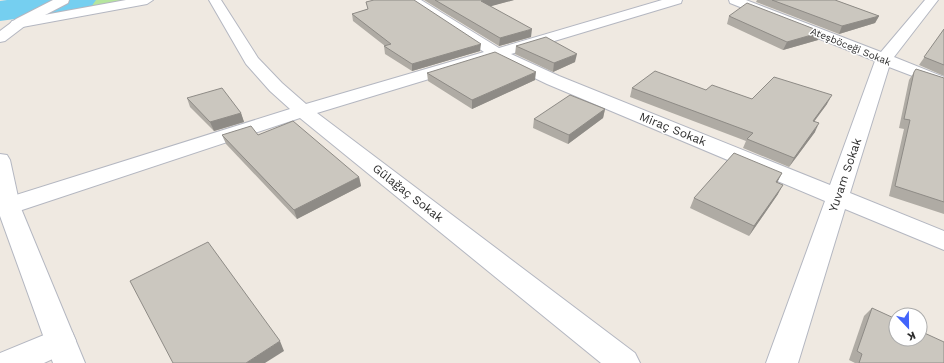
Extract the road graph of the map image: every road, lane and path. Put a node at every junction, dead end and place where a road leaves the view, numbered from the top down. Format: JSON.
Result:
{"nodes":[{"id":1,"x":63,"y":0,"type":"edge"},
{"id":2,"x":147,"y":0,"type":"edge"},
{"id":3,"x":215,"y":0,"type":"edge"},
{"id":4,"x":412,"y":0,"type":"edge"},
{"id":5,"x":676,"y":0,"type":"edge"},
{"id":6,"x":735,"y":0,"type":"edge"},
{"id":7,"x":932,"y":0,"type":"edge"},
{"id":8,"x":41,"y":6,"type":"edge"},
{"id":9,"x":13,"y":18,"type":"junction"},
{"id":10,"x":0,"y":38,"type":"edge"},
{"id":11,"x":496,"y":52,"type":"junction"},
{"id":12,"x":884,"y":59,"type":"junction"},
{"id":13,"x":944,"y":83,"type":"edge"},
{"id":14,"x":303,"y":111,"type":"junction"},
{"id":15,"x":0,"y":160,"type":"edge"},
{"id":16,"x":837,"y":197,"type":"junction"},
{"id":17,"x":3,"y":203,"type":"edge"},
{"id":18,"x":944,"y":241,"type":"edge"},
{"id":19,"x":65,"y":352,"type":"edge"},
{"id":20,"x":11,"y":363,"type":"edge"},
{"id":21,"x":624,"y":363,"type":"edge"},
{"id":22,"x":782,"y":363,"type":"edge"}],
"edges":[{"from":1,"to":8,"type":"street"},
{"from":2,"to":9,"type":"street"},
{"from":3,"to":14,"type":"street","name":"Gülağaç Sokak"},
{"from":4,"to":11,"type":"street","name":"Miraç Sokak"},
{"from":5,"to":11,"type":"street"},
{"from":6,"to":12,"type":"street","name":"Ateşböceği Sokak"},
{"from":7,"to":12,"type":"street","name":"Yuvam Sokak"},
{"from":8,"to":9,"type":"street"},
{"from":9,"to":10,"type":"street"},
{"from":11,"to":14,"type":"street"},
{"from":11,"to":16,"type":"street","name":"Miraç Sokak"},
{"from":12,"to":13,"type":"street","name":"Ateşböceği Sokak"},
{"from":12,"to":16,"type":"street","name":"Yuvam Sokak"},
{"from":14,"to":17,"type":"street"},
{"from":14,"to":21,"type":"street","name":"Gülağaç Sokak"},
{"from":15,"to":17,"type":"street"},
{"from":16,"to":18,"type":"street","name":"Miraç Sokak"},
{"from":16,"to":22,"type":"street","name":"Yuvam Sokak"},
{"from":17,"to":19,"type":"street"},
{"from":19,"to":20,"type":"street"}]}
